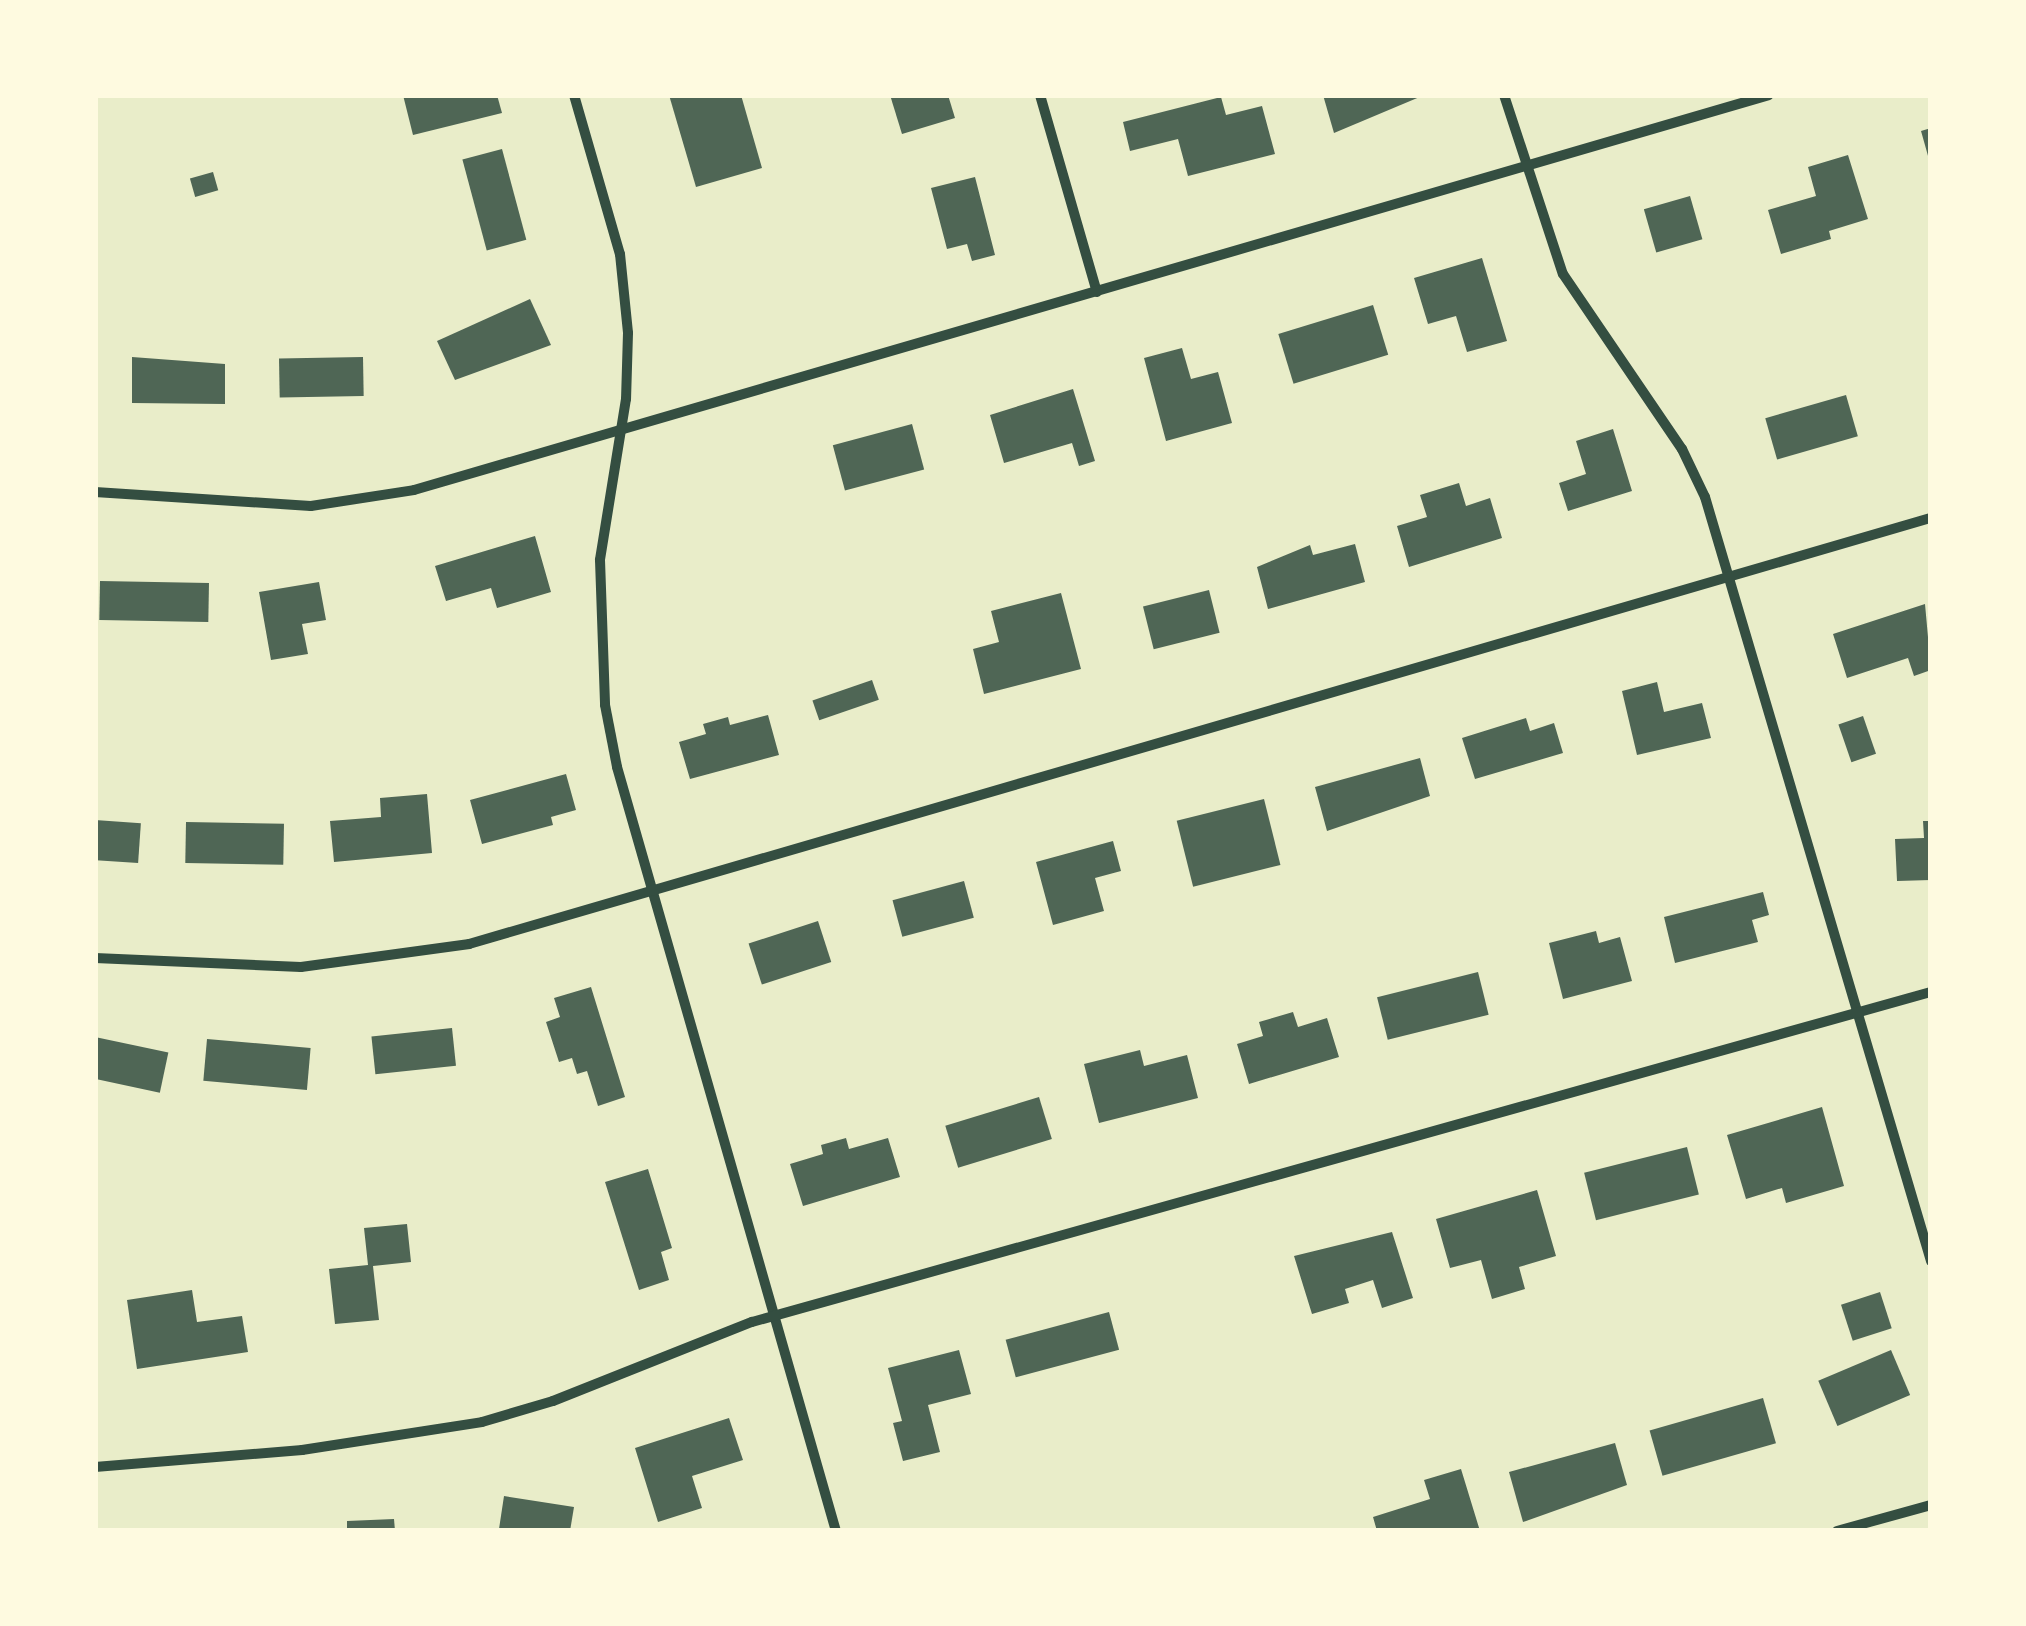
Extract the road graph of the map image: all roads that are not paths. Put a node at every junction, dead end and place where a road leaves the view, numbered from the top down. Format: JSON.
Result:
{"nodes":[{"id":1,"x":574,"y":95,"type":"edge"},
{"id":2,"x":1040,"y":95,"type":"edge"},
{"id":3,"x":1504,"y":95,"type":"edge"},
{"id":4,"x":1770,"y":95,"type":"edge"},
{"id":5,"x":1525,"y":167,"type":"junction"},
{"id":6,"x":1098,"y":292,"type":"junction"},
{"id":7,"x":621,"y":432,"type":"junction"},
{"id":8,"x":95,"y":492,"type":"edge"},
{"id":9,"x":1931,"y":518,"type":"edge"},
{"id":10,"x":1731,"y":577,"type":"junction"},
{"id":11,"x":653,"y":892,"type":"junction"},
{"id":12,"x":95,"y":958,"type":"edge"},
{"id":13,"x":1931,"y":992,"type":"edge"},
{"id":14,"x":1856,"y":1014,"type":"junction"},
{"id":15,"x":1931,"y":1261,"type":"edge"},
{"id":16,"x":776,"y":1315,"type":"junction"},
{"id":17,"x":95,"y":1466,"type":"edge"},
{"id":18,"x":1931,"y":1505,"type":"edge"},
{"id":19,"x":836,"y":1531,"type":"edge"},
{"id":20,"x":1837,"y":1531,"type":"edge"}],
"edges":[{"from":1,"to":7,"type":"street"},
{"from":2,"to":6,"type":"street"},
{"from":3,"to":5,"type":"street"},
{"from":4,"to":5,"type":"street"},
{"from":5,"to":6,"type":"street"},
{"from":5,"to":10,"type":"street"},
{"from":6,"to":7,"type":"street"},
{"from":7,"to":8,"type":"street"},
{"from":7,"to":11,"type":"street"},
{"from":9,"to":10,"type":"street"},
{"from":10,"to":11,"type":"street"},
{"from":10,"to":14,"type":"street"},
{"from":11,"to":12,"type":"street"},
{"from":11,"to":16,"type":"street"},
{"from":13,"to":14,"type":"street"},
{"from":14,"to":15,"type":"street"},
{"from":14,"to":16,"type":"street"},
{"from":16,"to":17,"type":"street"},
{"from":16,"to":19,"type":"street"},
{"from":18,"to":20,"type":"street"}]}
